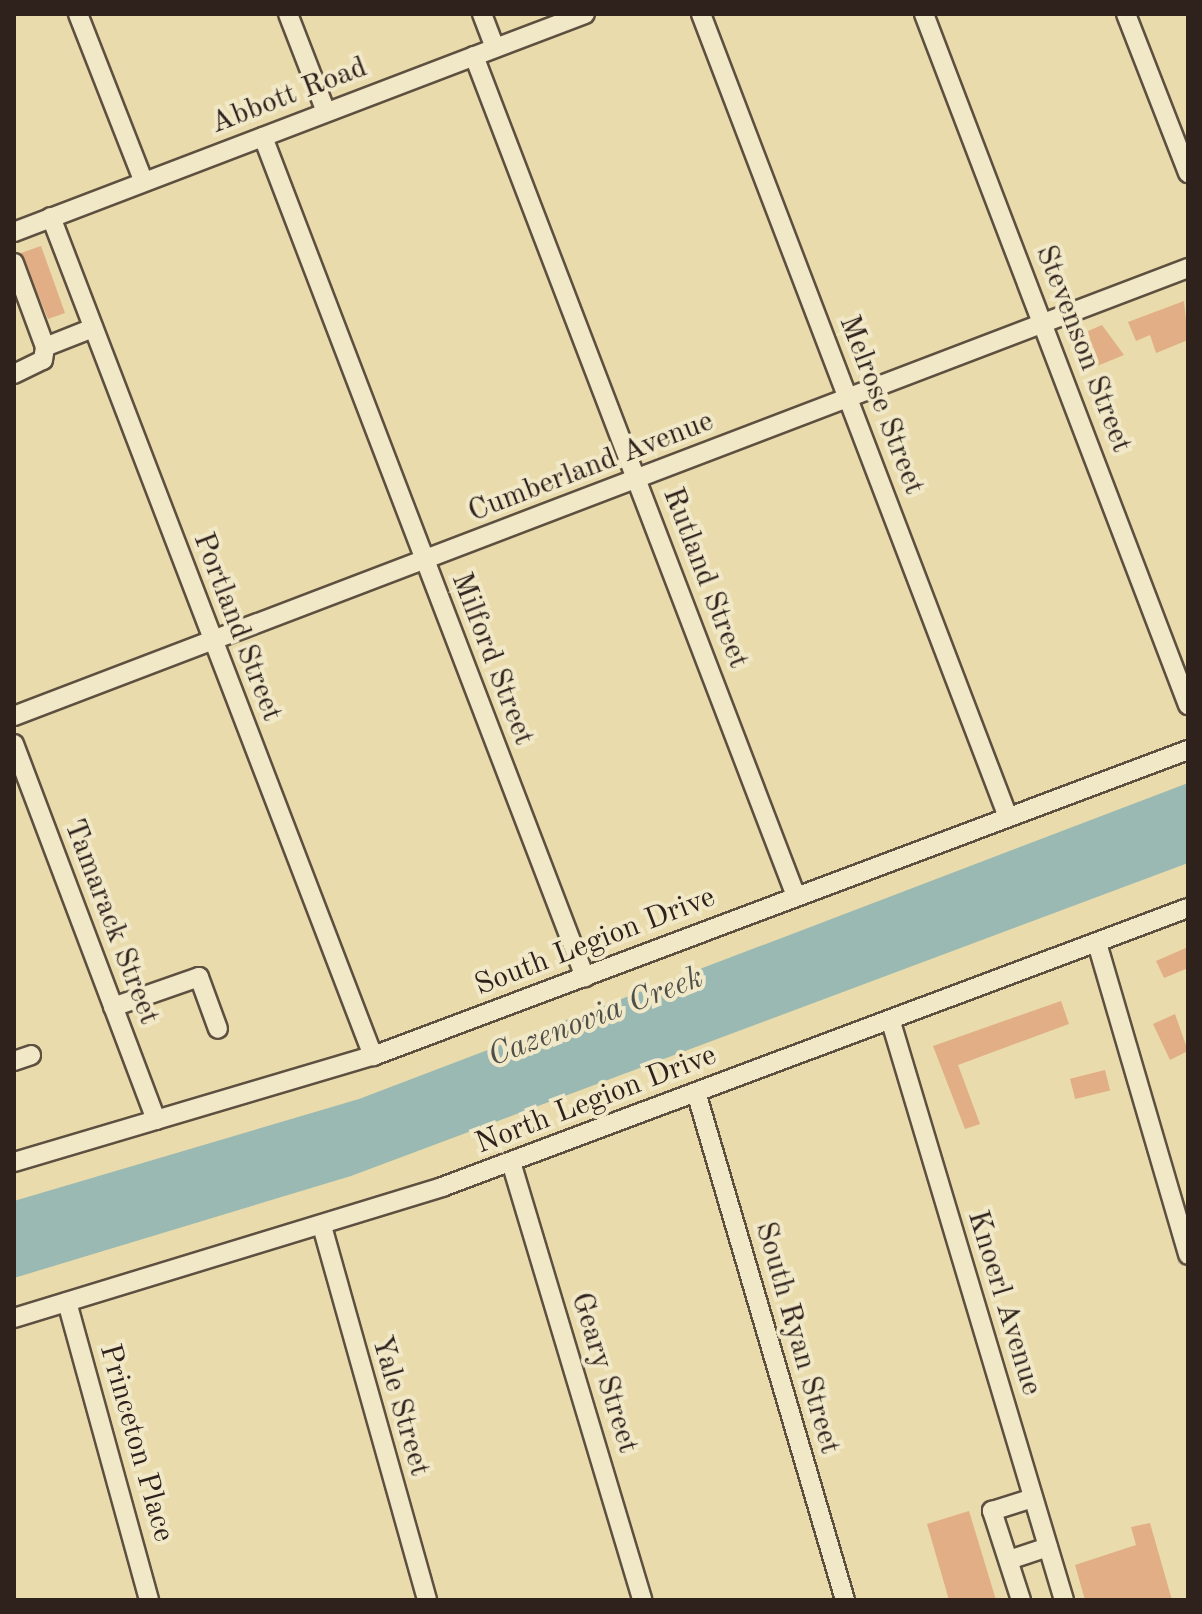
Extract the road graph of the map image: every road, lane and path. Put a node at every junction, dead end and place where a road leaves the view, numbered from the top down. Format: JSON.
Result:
{"nodes":[{"id":1,"x":78,"y":14,"type":"edge"},
{"id":2,"x":288,"y":14,"type":"edge"},
{"id":3,"x":482,"y":14,"type":"edge"},
{"id":4,"x":585,"y":14,"type":"edge"},
{"id":5,"x":701,"y":14,"type":"edge"},
{"id":6,"x":924,"y":14,"type":"edge"},
{"id":7,"x":1126,"y":14,"type":"edge"},
{"id":8,"x":495,"y":48,"type":"junction"},
{"id":9,"x":474,"y":56,"type":"junction"},
{"id":10,"x":326,"y":112,"type":"junction"},
{"id":11,"x":263,"y":137,"type":"junction"},
{"id":12,"x":1188,"y":173,"type":"edge"},
{"id":13,"x":144,"y":182,"type":"junction"},
{"id":14,"x":51,"y":217,"type":"junction"},
{"id":15,"x":14,"y":232,"type":"edge"},
{"id":16,"x":14,"y":263,"type":"edge"},
{"id":17,"x":1188,"y":268,"type":"edge"},
{"id":18,"x":1044,"y":324,"type":"junction"},
{"id":19,"x":93,"y":328,"type":"junction"},
{"id":20,"x":45,"y":347,"type":"junction"},
{"id":21,"x":14,"y":374,"type":"edge"},
{"id":22,"x":849,"y":399,"type":"junction"},
{"id":23,"x":637,"y":479,"type":"junction"},
{"id":24,"x":424,"y":560,"type":"junction"},
{"id":25,"x":213,"y":641,"type":"junction"},
{"id":26,"x":1188,"y":705,"type":"edge"},
{"id":27,"x":14,"y":716,"type":"edge"},
{"id":28,"x":14,"y":744,"type":"edge"},
{"id":29,"x":1188,"y":750,"type":"edge"},
{"id":30,"x":1008,"y":817,"type":"junction"},
{"id":31,"x":796,"y":896,"type":"junction"},
{"id":32,"x":1188,"y":908,"type":"edge"},
{"id":33,"x":1097,"y":943,"type":"junction"},
{"id":34,"x":585,"y":977,"type":"junction"},
{"id":35,"x":113,"y":1007,"type":"junction"},
{"id":36,"x":891,"y":1022,"type":"junction"},
{"id":37,"x":218,"y":1029,"type":"dead end"},
{"id":38,"x":373,"y":1056,"type":"junction"},
{"id":39,"x":696,"y":1092,"type":"junction"},
{"id":40,"x":156,"y":1120,"type":"junction"},
{"id":41,"x":14,"y":1162,"type":"edge"},
{"id":42,"x":511,"y":1162,"type":"junction"},
{"id":43,"x":322,"y":1226,"type":"junction"},
{"id":44,"x":1188,"y":1255,"type":"edge"},
{"id":45,"x":67,"y":1302,"type":"junction"},
{"id":46,"x":14,"y":1318,"type":"edge"},
{"id":47,"x":1033,"y":1498,"type":"junction"},
{"id":48,"x":1048,"y":1547,"type":"junction"},
{"id":49,"x":1009,"y":1560,"type":"junction"},
{"id":50,"x":149,"y":1600,"type":"edge"},
{"id":51,"x":427,"y":1600,"type":"edge"},
{"id":52,"x":642,"y":1600,"type":"edge"},
{"id":53,"x":845,"y":1600,"type":"edge"},
{"id":54,"x":1021,"y":1600,"type":"edge"},
{"id":55,"x":1064,"y":1600,"type":"edge"}],
"edges":[{"from":1,"to":13,"type":"street"},
{"from":2,"to":10,"type":"street"},
{"from":3,"to":8,"type":"street"},
{"from":4,"to":8,"type":"street","name":"Abbott Road"},
{"from":5,"to":22,"type":"street","name":"Melrose Street"},
{"from":6,"to":18,"type":"street","name":"Stevenson Street"},
{"from":7,"to":12,"type":"street"},
{"from":8,"to":9,"type":"street","name":"Abbott Road"},
{"from":9,"to":10,"type":"street","name":"Abbott Road"},
{"from":9,"to":23,"type":"street","name":"Rutland Street"},
{"from":10,"to":11,"type":"street","name":"Abbott Road"},
{"from":11,"to":13,"type":"street","name":"Abbott Road"},
{"from":11,"to":24,"type":"street","name":"Milford Street"},
{"from":13,"to":14,"type":"street","name":"Abbott Road"},
{"from":14,"to":15,"type":"street","name":"Abbott Road"},
{"from":14,"to":19,"type":"street","name":"Portland Street"},
{"from":16,"to":20,"type":"street"},
{"from":17,"to":18,"type":"street","name":"Cumberland Avenue"},
{"from":18,"to":22,"type":"street","name":"Cumberland Avenue"},
{"from":18,"to":26,"type":"street","name":"Stevenson Street"},
{"from":19,"to":20,"type":"street"},
{"from":19,"to":25,"type":"street","name":"Portland Street"},
{"from":20,"to":21,"type":"street"},
{"from":22,"to":23,"type":"street","name":"Cumberland Avenue"},
{"from":22,"to":30,"type":"street","name":"Melrose Street"},
{"from":23,"to":24,"type":"street","name":"Cumberland Avenue"},
{"from":23,"to":31,"type":"street","name":"Rutland Street"},
{"from":24,"to":25,"type":"street","name":"Cumberland Avenue"},
{"from":24,"to":34,"type":"street","name":"Milford Street"},
{"from":25,"to":27,"type":"street","name":"Cumberland Avenue"},
{"from":25,"to":38,"type":"street","name":"Portland Street"},
{"from":28,"to":35,"type":"street","name":"Tamarack Street"},
{"from":29,"to":30,"type":"street","name":"South Legion Drive"},
{"from":30,"to":31,"type":"street","name":"South Legion Drive"},
{"from":31,"to":34,"type":"street","name":"South Legion Drive"},
{"from":32,"to":33,"type":"street","name":"North Legion Drive"},
{"from":33,"to":36,"type":"street","name":"North Legion Drive"},
{"from":33,"to":44,"type":"street"},
{"from":34,"to":38,"type":"street","name":"South Legion Drive"},
{"from":35,"to":37,"type":"street"},
{"from":35,"to":40,"type":"street","name":"Tamarack Street"},
{"from":36,"to":39,"type":"street","name":"North Legion Drive"},
{"from":36,"to":47,"type":"street","name":"Knoerl Avenue"},
{"from":38,"to":40,"type":"street","name":"South Legion Drive"},
{"from":39,"to":42,"type":"street","name":"North Legion Drive"},
{"from":39,"to":53,"type":"street","name":"South Ryan Street"},
{"from":40,"to":41,"type":"street","name":"South Legion Drive"},
{"from":42,"to":43,"type":"street","name":"North Legion Drive"},
{"from":42,"to":52,"type":"street","name":"Geary Street"},
{"from":43,"to":45,"type":"street","name":"North Legion Drive"},
{"from":43,"to":51,"type":"street","name":"Yale Street"},
{"from":45,"to":46,"type":"street","name":"North Legion Drive"},
{"from":45,"to":50,"type":"street","name":"Princeton Place"},
{"from":47,"to":48,"type":"street","name":"Knoerl Avenue"},
{"from":47,"to":49,"type":"street"},
{"from":48,"to":49,"type":"street"},
{"from":48,"to":55,"type":"street","name":"Knoerl Avenue"},
{"from":49,"to":54,"type":"street"}]}
